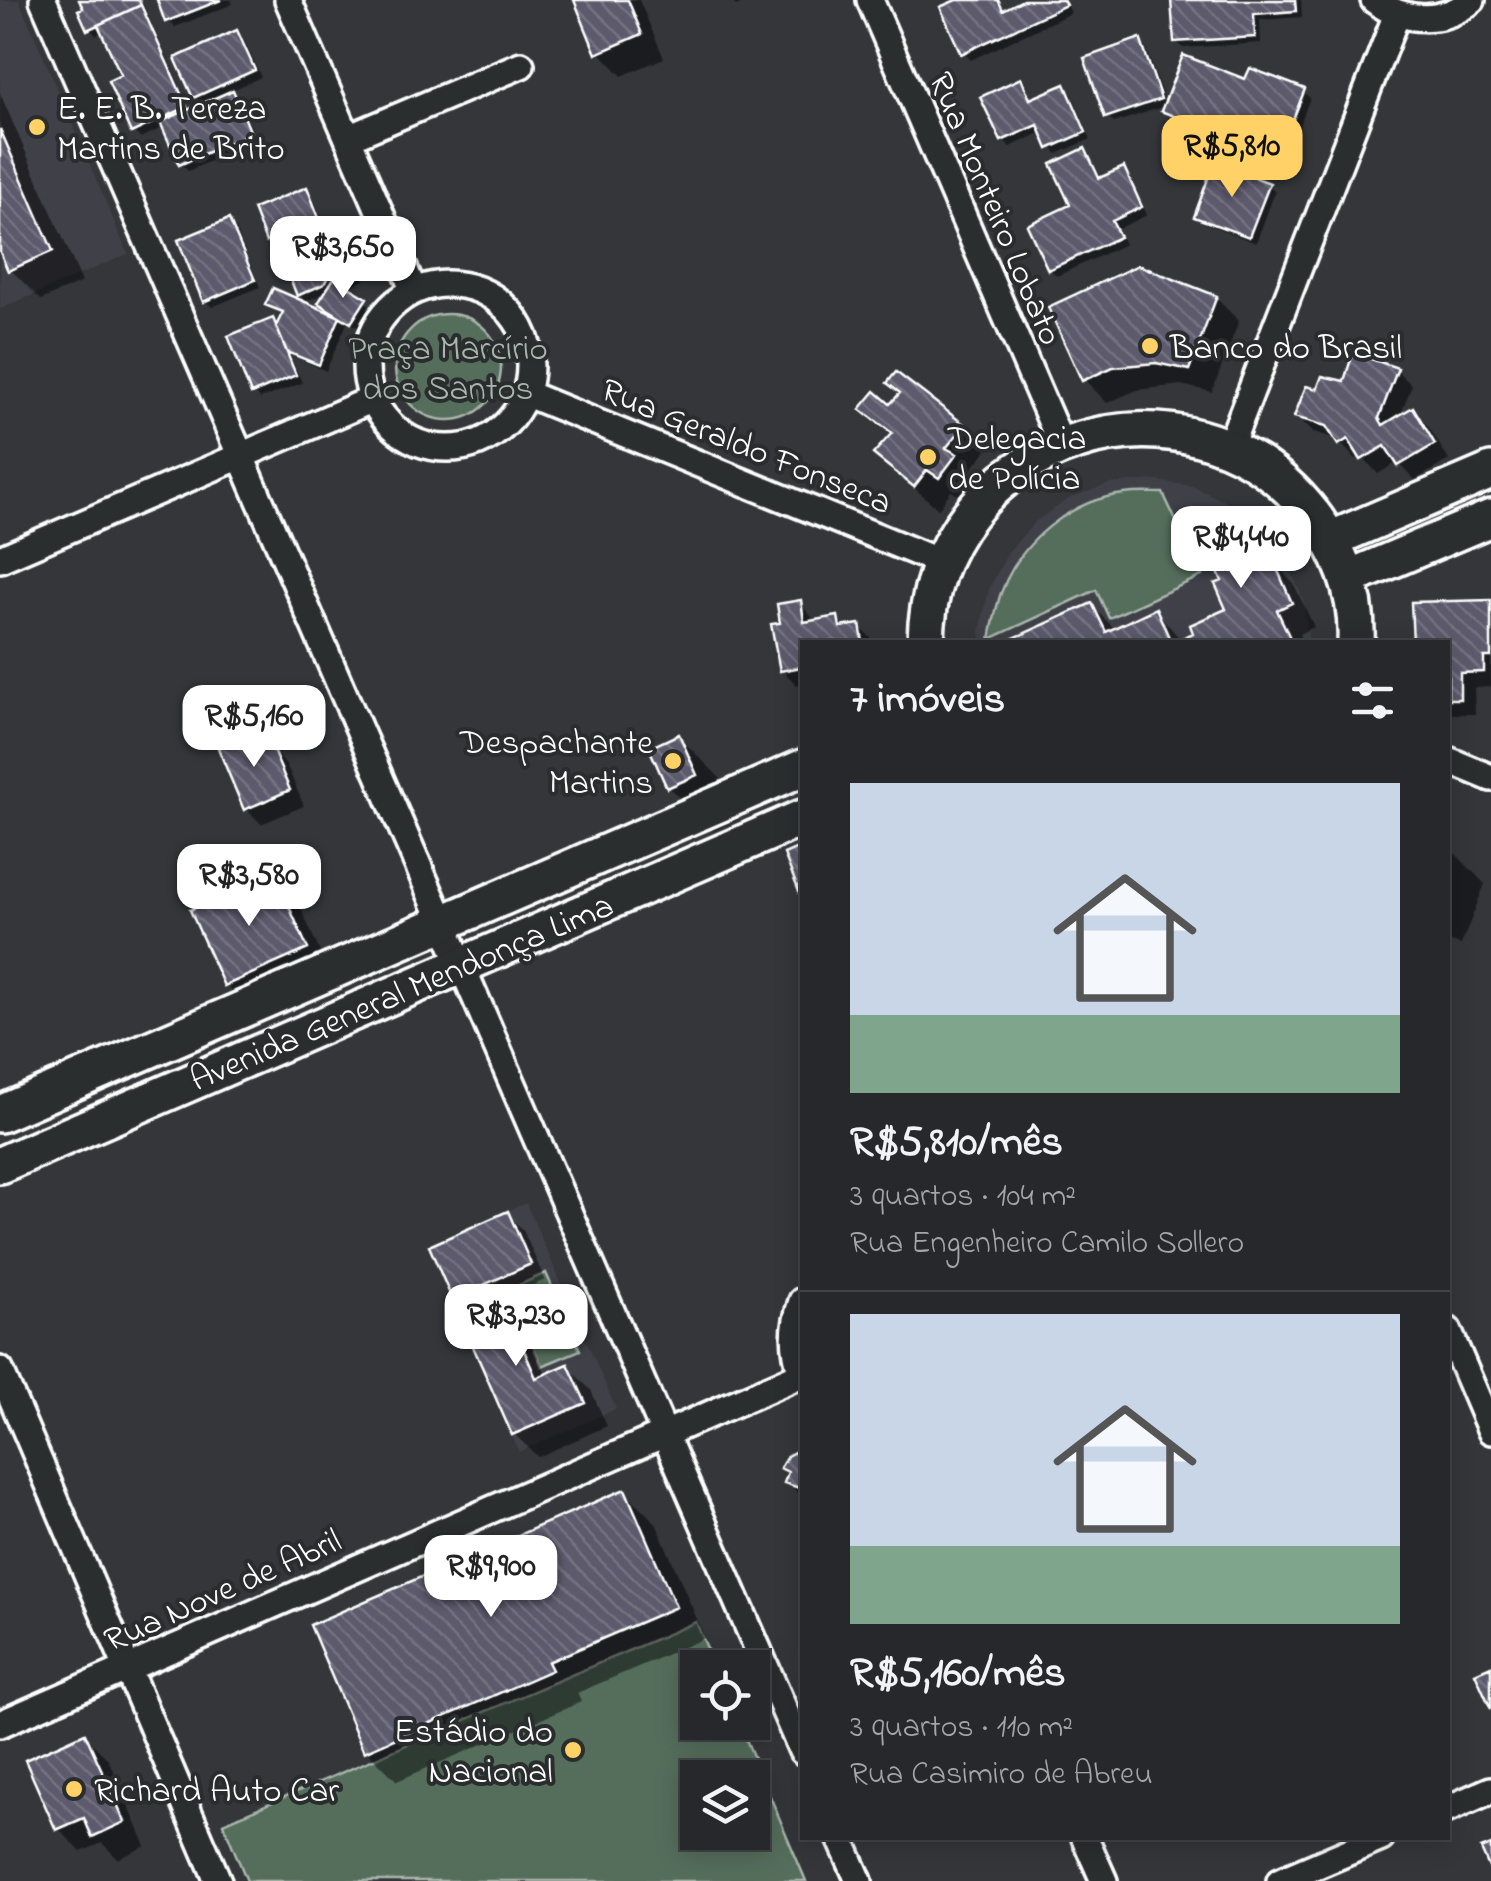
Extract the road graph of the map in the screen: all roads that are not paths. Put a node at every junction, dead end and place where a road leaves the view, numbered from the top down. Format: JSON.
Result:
{"nodes":[{"id":1,"x":43,"y":0,"type":"edge"},
{"id":2,"x":288,"y":0,"type":"edge"},
{"id":3,"x":870,"y":0,"type":"edge"},
{"id":4,"x":1374,"y":0,"type":"edge"},
{"id":5,"x":1472,"y":0,"type":"edge"},
{"id":6,"x":1396,"y":14,"type":"junction"},
{"id":7,"x":521,"y":64,"type":"dead end"},
{"id":8,"x":348,"y":138,"type":"junction"},
{"id":9,"x":414,"y":291,"type":"junction"},
{"id":10,"x":527,"y":394,"type":"junction"},
{"id":11,"x":372,"y":400,"type":"junction"},
{"id":12,"x":1061,"y":444,"type":"junction"},
{"id":13,"x":1229,"y":448,"type":"junction"},
{"id":14,"x":241,"y":456,"type":"junction"},
{"id":15,"x":1491,"y":471,"type":"edge"},
{"id":16,"x":1491,"y":518,"type":"edge"},
{"id":17,"x":1332,"y":540,"type":"junction"},
{"id":18,"x":0,"y":559,"type":"edge"},
{"id":19,"x":940,"y":562,"type":"junction"},
{"id":20,"x":1348,"y":578,"type":"junction"},
{"id":21,"x":926,"y":640,"type":"edge"},
{"id":22,"x":1356,"y":640,"type":"edge"},
{"id":23,"x":1450,"y":761,"type":"edge"},
{"id":24,"x":800,"y":769,"type":"edge"},
{"id":25,"x":1491,"y":778,"type":"edge"},
{"id":26,"x":800,"y":819,"type":"edge"},
{"id":27,"x":443,"y":922,"type":"junction"},
{"id":28,"x":462,"y":965,"type":"junction"},
{"id":29,"x":0,"y":1114,"type":"edge"},
{"id":30,"x":0,"y":1165,"type":"edge"},
{"id":31,"x":800,"y":1307,"type":"edge"},
{"id":32,"x":1450,"y":1335,"type":"edge"},
{"id":33,"x":800,"y":1368,"type":"edge"},
{"id":34,"x":800,"y":1375,"type":"edge"},
{"id":35,"x":1,"y":1376,"type":"edge"},
{"id":36,"x":1491,"y":1431,"type":"edge"},
{"id":37,"x":665,"y":1434,"type":"junction"},
{"id":38,"x":127,"y":1669,"type":"junction"},
{"id":39,"x":0,"y":1724,"type":"edge"},
{"id":40,"x":800,"y":1746,"type":"edge"},
{"id":41,"x":1491,"y":1790,"type":"edge"},
{"id":42,"x":1450,"y":1808,"type":"edge"},
{"id":43,"x":841,"y":1840,"type":"edge"},
{"id":44,"x":1086,"y":1840,"type":"edge"},
{"id":45,"x":1376,"y":1840,"type":"edge"},
{"id":46,"x":218,"y":1881,"type":"edge"},
{"id":47,"x":859,"y":1881,"type":"edge"},
{"id":48,"x":1104,"y":1881,"type":"edge"},
{"id":49,"x":1280,"y":1881,"type":"edge"}],
"edges":[{"from":1,"to":14,"type":"street"},
{"from":2,"to":8,"type":"street"},
{"from":3,"to":12,"type":"street","name":"Rua Monteiro Lobato"},
{"from":4,"to":6,"type":"street"},
{"from":5,"to":6,"type":"street"},
{"from":6,"to":13,"type":"street"},
{"from":7,"to":8,"type":"street"},
{"from":8,"to":9,"type":"street"},
{"from":9,"to":10,"type":"street"},
{"from":9,"to":11,"type":"street"},
{"from":10,"to":11,"type":"street"},
{"from":10,"to":19,"type":"street","name":"Rua Geraldo Fonseca"},
{"from":11,"to":14,"type":"street"},
{"from":12,"to":13,"type":"street"},
{"from":12,"to":19,"type":"street"},
{"from":13,"to":17,"type":"street"},
{"from":14,"to":18,"type":"street"},
{"from":14,"to":27,"type":"street"},
{"from":15,"to":17,"type":"street"},
{"from":16,"to":20,"type":"street"},
{"from":17,"to":20,"type":"street"},
{"from":19,"to":21,"type":"street"},
{"from":20,"to":22,"type":"street"},
{"from":23,"to":25,"type":"street"},
{"from":24,"to":27,"type":"street","name":"Avenida General Mendonça Lima"},
{"from":26,"to":28,"type":"street","name":"Avenida General Mendonça Lima"},
{"from":27,"to":28,"type":"street"},
{"from":27,"to":29,"type":"street","name":"Avenida General Mendonça Lima"},
{"from":28,"to":30,"type":"street","name":"Avenida General Mendonça Lima"},
{"from":28,"to":37,"type":"street"},
{"from":31,"to":33,"type":"street"},
{"from":32,"to":36,"type":"street"},
{"from":34,"to":37,"type":"street","name":"Rua Nove de Abril"},
{"from":35,"to":38,"type":"street"},
{"from":37,"to":38,"type":"street","name":"Rua Nove de Abril"},
{"from":37,"to":40,"type":"street"},
{"from":38,"to":39,"type":"street","name":"Rua Nove de Abril"},
{"from":38,"to":46,"type":"street"},
{"from":41,"to":42,"type":"street"},
{"from":43,"to":47,"type":"street"},
{"from":44,"to":48,"type":"street"},
{"from":45,"to":49,"type":"street"}]}
